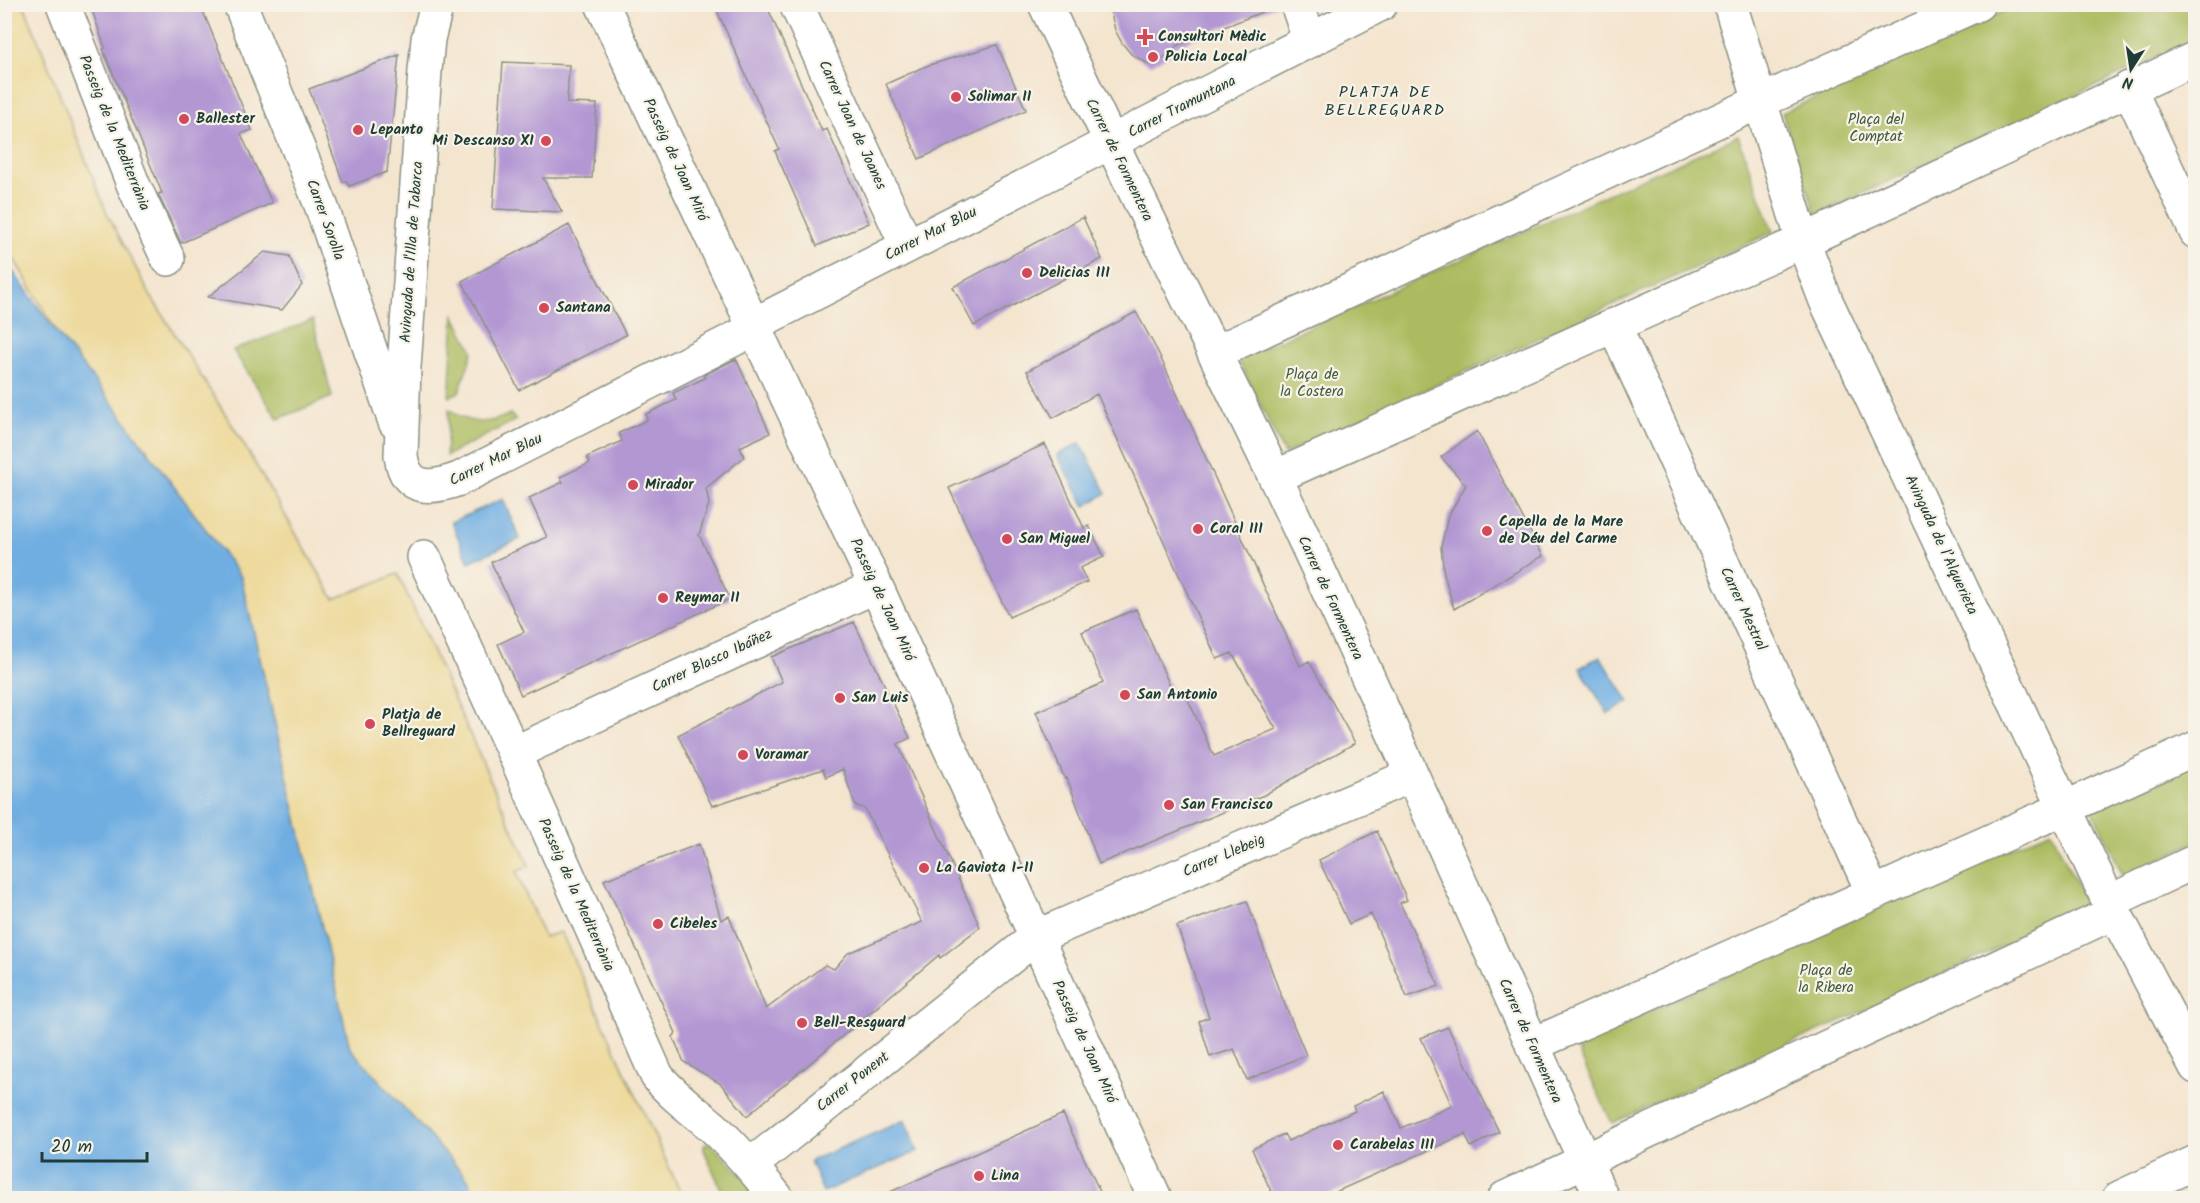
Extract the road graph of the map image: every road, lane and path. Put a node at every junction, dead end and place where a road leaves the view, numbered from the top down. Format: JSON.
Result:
{"nodes":[{"id":1,"x":63,"y":4,"type":"edge"},
{"id":2,"x":240,"y":4,"type":"edge"},
{"id":3,"x":437,"y":4,"type":"edge"},
{"id":4,"x":602,"y":4,"type":"edge"},
{"id":5,"x":796,"y":4,"type":"edge"},
{"id":6,"x":1045,"y":4,"type":"edge"},
{"id":7,"x":1297,"y":4,"type":"edge"},
{"id":8,"x":1381,"y":4,"type":"edge"},
{"id":9,"x":1730,"y":4,"type":"edge"},
{"id":10,"x":1978,"y":4,"type":"edge"},
{"id":11,"x":1310,"y":41,"type":"junction"},
{"id":12,"x":2196,"y":58,"type":"edge"},
{"id":13,"x":2129,"y":88,"type":"junction"},
{"id":14,"x":1759,"y":102,"type":"junction"},
{"id":15,"x":1110,"y":143,"type":"junction"},
{"id":16,"x":2196,"y":232,"type":"edge"},
{"id":17,"x":1803,"y":241,"type":"junction"},
{"id":18,"x":907,"y":246,"type":"junction"},
{"id":19,"x":168,"y":259,"type":"dead end"},
{"id":20,"x":1614,"y":325,"type":"junction"},
{"id":21,"x":754,"y":327,"type":"junction"},
{"id":22,"x":1214,"y":353,"type":"junction"},
{"id":23,"x":401,"y":439,"type":"junction"},
{"id":24,"x":1275,"y":477,"type":"junction"},
{"id":25,"x":428,"y":487,"type":"joint"},
{"id":26,"x":424,"y":557,"type":"dead end"},
{"id":27,"x":876,"y":586,"type":"junction"},
{"id":28,"x":2196,"y":748,"type":"edge"},
{"id":29,"x":514,"y":753,"type":"junction"},
{"id":30,"x":1412,"y":776,"type":"junction"},
{"id":31,"x":2065,"y":808,"type":"junction"},
{"id":32,"x":2196,"y":861,"type":"edge"},
{"id":33,"x":1873,"y":893,"type":"junction"},
{"id":34,"x":2112,"y":907,"type":"junction"},
{"id":35,"x":1036,"y":937,"type":"junction"},
{"id":36,"x":1532,"y":1045,"type":"junction"},
{"id":37,"x":2196,"y":1067,"type":"edge"},
{"id":38,"x":1585,"y":1161,"type":"junction"},
{"id":39,"x":2196,"y":1162,"type":"edge"},
{"id":40,"x":751,"y":1165,"type":"junction"},
{"id":41,"x":777,"y":1198,"type":"edge"},
{"id":42,"x":1155,"y":1198,"type":"edge"},
{"id":43,"x":1505,"y":1198,"type":"edge"},
{"id":44,"x":1602,"y":1198,"type":"edge"},
{"id":45,"x":2119,"y":1198,"type":"edge"}],
"edges":[{"from":1,"to":19,"type":"street","name":"Passeig de la Mediterrània"},
{"from":2,"to":23,"type":"street","name":"Carrer Sorolla"},
{"from":3,"to":23,"type":"street","name":"Avinguda de l'Illa de Tabarca"},
{"from":4,"to":21,"type":"street","name":"Passeig de Joan Miró"},
{"from":5,"to":18,"type":"street","name":"Carrer Joan de Joanes"},
{"from":6,"to":15,"type":"street","name":"Carrer de Formentera"},
{"from":7,"to":11,"type":"street"},
{"from":8,"to":11,"type":"street","name":"Carrer Tramuntana"},
{"from":9,"to":14,"type":"street","name":"Avinguda de l’Alquerieta"},
{"from":10,"to":14,"type":"street"},
{"from":11,"to":15,"type":"street","name":"Carrer Tramuntana"},
{"from":12,"to":13,"type":"street"},
{"from":13,"to":16,"type":"street"},
{"from":13,"to":17,"type":"street"},
{"from":14,"to":17,"type":"street","name":"Avinguda de l’Alquerieta"},
{"from":14,"to":22,"type":"street"},
{"from":15,"to":18,"type":"street","name":"Carrer Mar Blau"},
{"from":15,"to":22,"type":"street","name":"Carrer de Formentera"},
{"from":17,"to":20,"type":"street"},
{"from":17,"to":31,"type":"street","name":"Avinguda de l’Alquerieta"},
{"from":18,"to":21,"type":"street","name":"Carrer Mar Blau"},
{"from":20,"to":24,"type":"street"},
{"from":20,"to":33,"type":"street","name":"Carrer Mestral"},
{"from":21,"to":25,"type":"street","name":"Carrer Mar Blau"},
{"from":21,"to":27,"type":"street","name":"Passeig de Joan Miró"},
{"from":22,"to":24,"type":"street","name":"Carrer de Formentera"},
{"from":23,"to":25,"type":"street","name":"Avinguda de l'Illa de Tabarca"},
{"from":24,"to":30,"type":"street","name":"Carrer de Formentera"},
{"from":26,"to":29,"type":"street","name":"Passeig de la Mediterrània"},
{"from":27,"to":29,"type":"street","name":"Carrer Blasco Ibáñez"},
{"from":27,"to":35,"type":"street","name":"Passeig de Joan Miró"},
{"from":28,"to":31,"type":"street"},
{"from":29,"to":40,"type":"street","name":"Passeig de la Mediterrània"},
{"from":30,"to":35,"type":"street","name":"Carrer Llebeig"},
{"from":30,"to":36,"type":"street","name":"Carrer de Formentera"},
{"from":31,"to":33,"type":"street"},
{"from":31,"to":34,"type":"street","name":"Avinguda de l’Alquerieta"},
{"from":32,"to":34,"type":"street"},
{"from":33,"to":36,"type":"street"},
{"from":34,"to":37,"type":"street","name":"Avinguda de l’Alquerieta"},
{"from":34,"to":38,"type":"street"},
{"from":35,"to":40,"type":"street","name":"Carrer Ponent"},
{"from":35,"to":42,"type":"street","name":"Passeig de Joan Miró"},
{"from":36,"to":38,"type":"street","name":"Carrer de Formentera"},
{"from":38,"to":43,"type":"street"},
{"from":38,"to":44,"type":"street","name":"Carrer de Formentera"},
{"from":39,"to":45,"type":"street"},
{"from":40,"to":41,"type":"street","name":"Passeig de la Mediterrània"}]}
